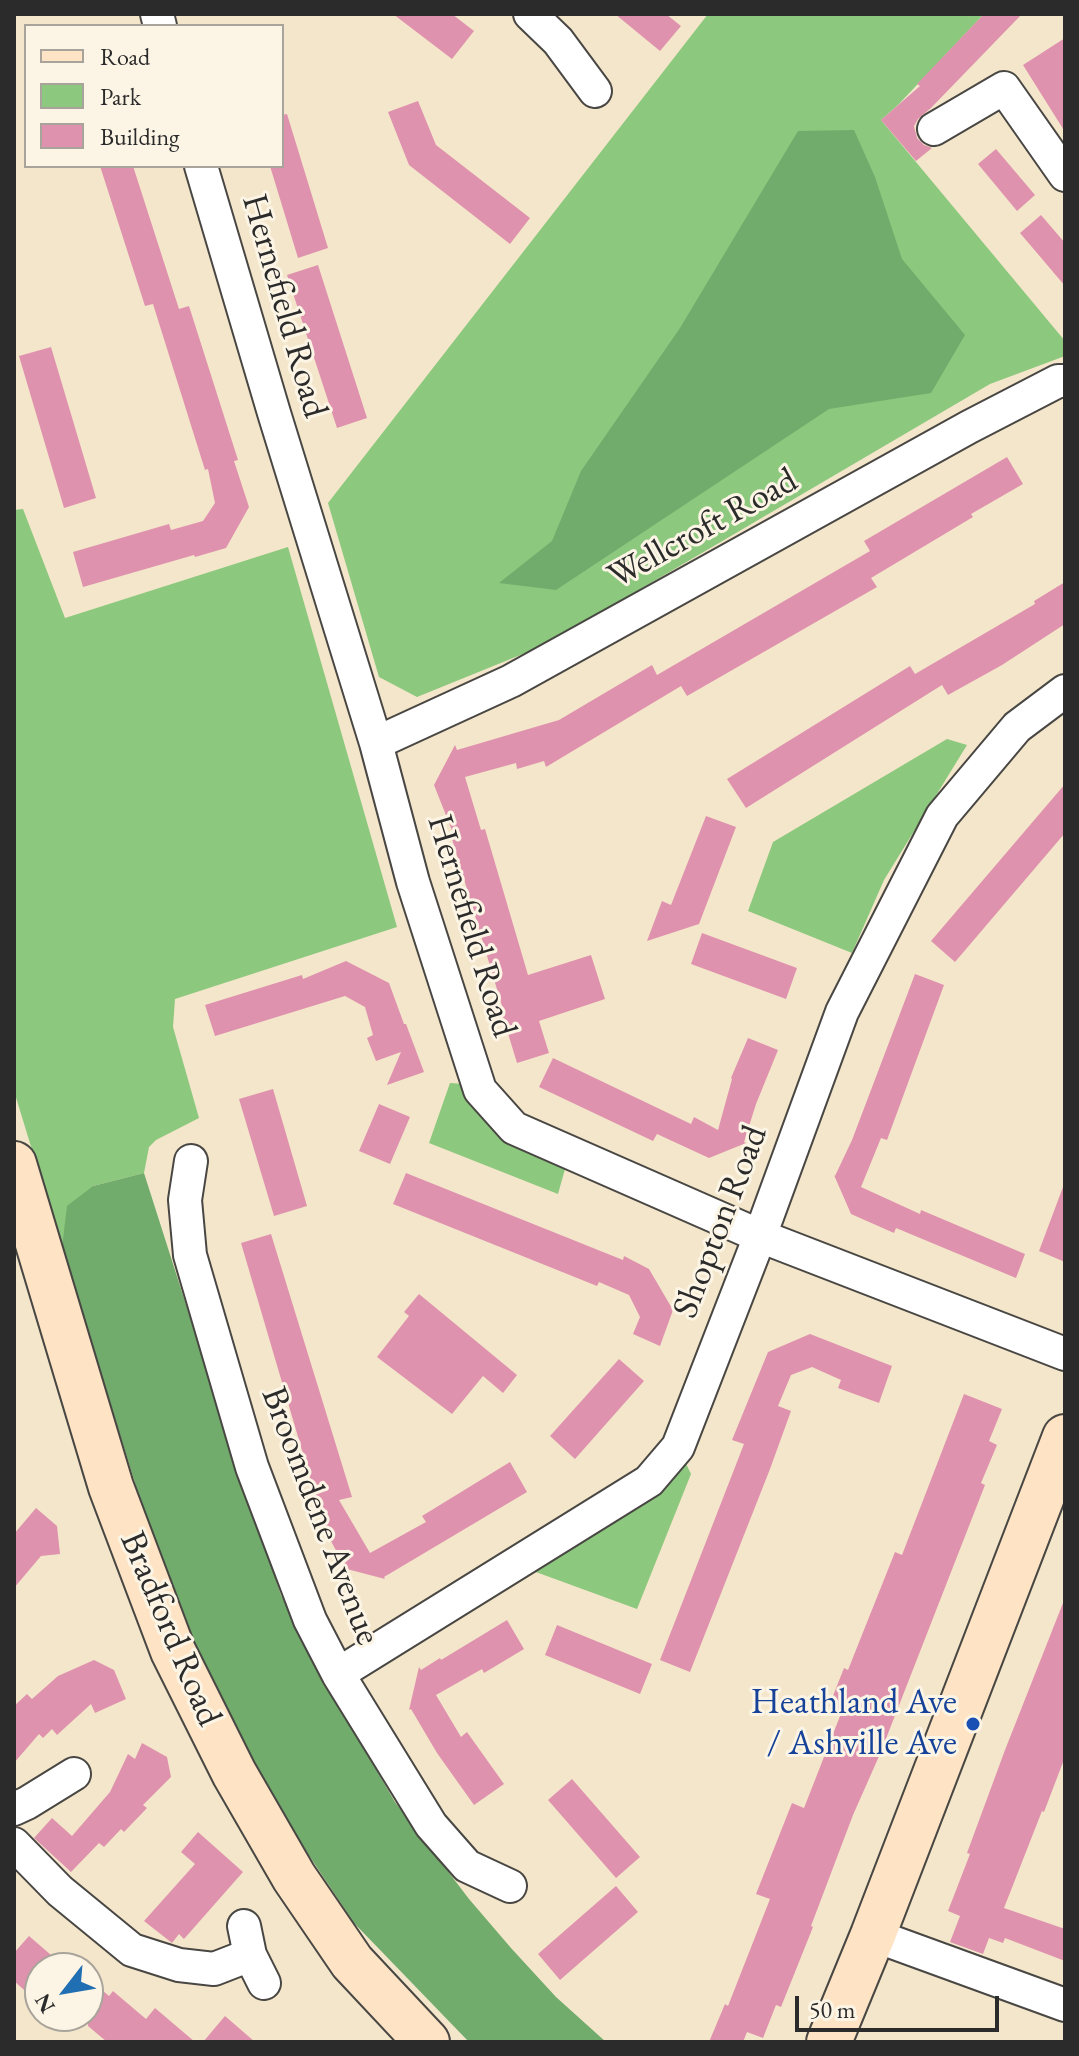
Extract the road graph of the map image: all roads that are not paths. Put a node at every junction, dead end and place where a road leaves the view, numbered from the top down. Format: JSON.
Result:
{"nodes":[{"id":1,"x":530,"y":14,"type":"edge"},
{"id":2,"x":595,"y":91,"type":"dead end"},
{"id":3,"x":934,"y":129,"type":"dead end"},
{"id":4,"x":202,"y":168,"type":"edge"},
{"id":5,"x":1065,"y":175,"type":"edge"},
{"id":6,"x":1065,"y":381,"type":"edge"},
{"id":7,"x":1065,"y":691,"type":"edge"},
{"id":8,"x":376,"y":743,"type":"junction"},
{"id":9,"x":191,"y":1161,"type":"dead end"},
{"id":10,"x":14,"y":1164,"type":"edge"},
{"id":11,"x":760,"y":1236,"type":"junction"},
{"id":12,"x":1065,"y":1354,"type":"edge"},
{"id":13,"x":1065,"y":1437,"type":"edge"},
{"id":14,"x":338,"y":1674,"type":"junction"},
{"id":15,"x":74,"y":1774,"type":"dead end"},
{"id":16,"x":14,"y":1809,"type":"edge"},
{"id":17,"x":14,"y":1844,"type":"edge"},
{"id":18,"x":510,"y":1886,"type":"dead end"},
{"id":19,"x":873,"y":1935,"type":"junction"},
{"id":20,"x":264,"y":1983,"type":"dead end"},
{"id":21,"x":1065,"y":2005,"type":"edge"},
{"id":22,"x":427,"y":2042,"type":"edge"},
{"id":23,"x":829,"y":2042,"type":"edge"}],
"edges":[{"from":1,"to":2,"type":"street"},
{"from":3,"to":5,"type":"street"},
{"from":4,"to":8,"type":"street","name":"Hernefield Road"},
{"from":6,"to":8,"type":"street","name":"Wellcroft Road"},
{"from":7,"to":11,"type":"street","name":"Shopton Road"},
{"from":8,"to":11,"type":"street","name":"Hernefield Road"},
{"from":9,"to":14,"type":"street","name":"Broomdene Avenue"},
{"from":10,"to":22,"type":"main road","name":"Bradford Road"},
{"from":11,"to":12,"type":"street","name":"Hernefield Road"},
{"from":11,"to":14,"type":"street","name":"Shopton Road"},
{"from":13,"to":19,"type":"main road"},
{"from":14,"to":18,"type":"street","name":"Broomdene Avenue"},
{"from":15,"to":16,"type":"street"},
{"from":17,"to":20,"type":"street"},
{"from":19,"to":21,"type":"street"},
{"from":19,"to":23,"type":"main road"}]}
